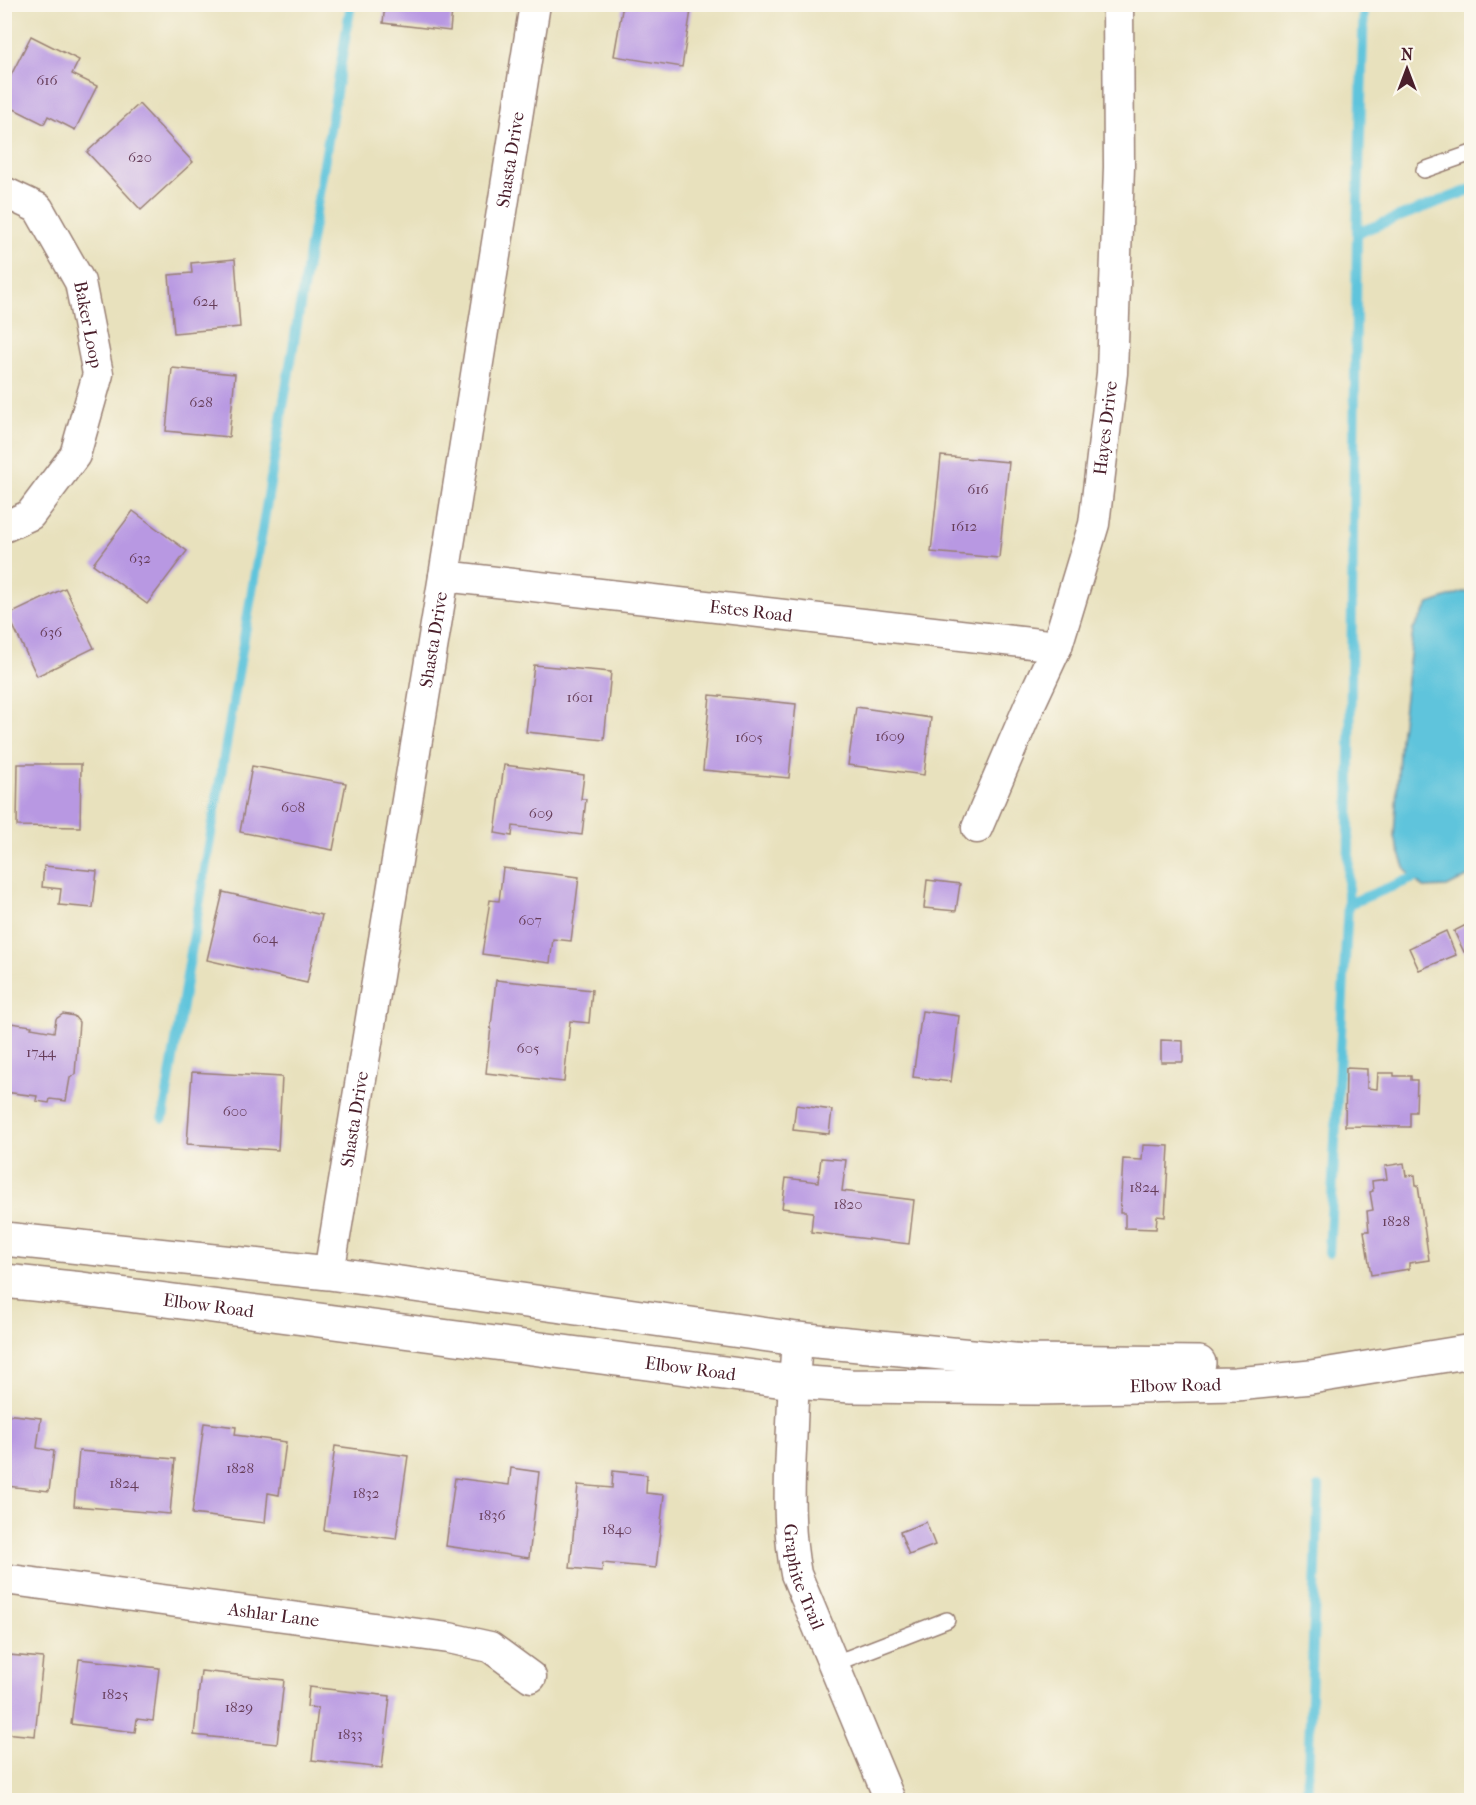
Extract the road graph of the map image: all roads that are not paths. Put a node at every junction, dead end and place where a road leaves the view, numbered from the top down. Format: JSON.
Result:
{"nodes":[{"id":1,"x":535,"y":4,"type":"edge"},
{"id":2,"x":1118,"y":4,"type":"edge"},
{"id":3,"x":1472,"y":153,"type":"edge"},
{"id":4,"x":1424,"y":170,"type":"dead end"},
{"id":5,"x":4,"y":192,"type":"edge"},
{"id":6,"x":4,"y":527,"type":"edge"},
{"id":7,"x":444,"y":576,"type":"junction"},
{"id":8,"x":1057,"y":646,"type":"junction"},
{"id":9,"x":977,"y":828,"type":"dead end"},
{"id":10,"x":4,"y":1239,"type":"edge"},
{"id":11,"x":329,"y":1273,"type":"junction"},
{"id":12,"x":4,"y":1281,"type":"edge"},
{"id":13,"x":797,"y":1339,"type":"junction"},
{"id":14,"x":1472,"y":1351,"type":"edge"},
{"id":15,"x":1377,"y":1365,"type":"junction"},
{"id":16,"x":793,"y":1382,"type":"junction"},
{"id":17,"x":4,"y":1579,"type":"edge"},
{"id":18,"x":946,"y":1620,"type":"dead end"},
{"id":19,"x":833,"y":1664,"type":"junction"},
{"id":20,"x":531,"y":1677,"type":"dead end"},
{"id":21,"x":890,"y":1800,"type":"edge"}],
"edges":[{"from":1,"to":7,"type":"street","name":"Shasta Drive"},
{"from":2,"to":8,"type":"street","name":"Hayes Drive"},
{"from":3,"to":4,"type":"lane"},
{"from":5,"to":6,"type":"street","name":"Baker Loop"},
{"from":7,"to":8,"type":"street","name":"Estes Road"},
{"from":7,"to":11,"type":"street","name":"Shasta Drive"},
{"from":8,"to":9,"type":"street","name":"Hayes Drive"},
{"from":10,"to":11,"type":"main road","name":"Elbow Road"},
{"from":11,"to":13,"type":"main road","name":"Elbow Road"},
{"from":12,"to":16,"type":"main road","name":"Elbow Road"},
{"from":13,"to":15,"type":"main road","name":"Elbow Road"},
{"from":13,"to":16,"type":"street","name":"Graphite Trail"},
{"from":14,"to":15,"type":"main road","name":"Elbow Road"},
{"from":15,"to":16,"type":"main road","name":"Elbow Road"},
{"from":16,"to":19,"type":"street","name":"Graphite Trail"},
{"from":17,"to":20,"type":"street","name":"Ashlar Lane"},
{"from":18,"to":19,"type":"lane"},
{"from":19,"to":21,"type":"street","name":"Graphite Trail"}]}
